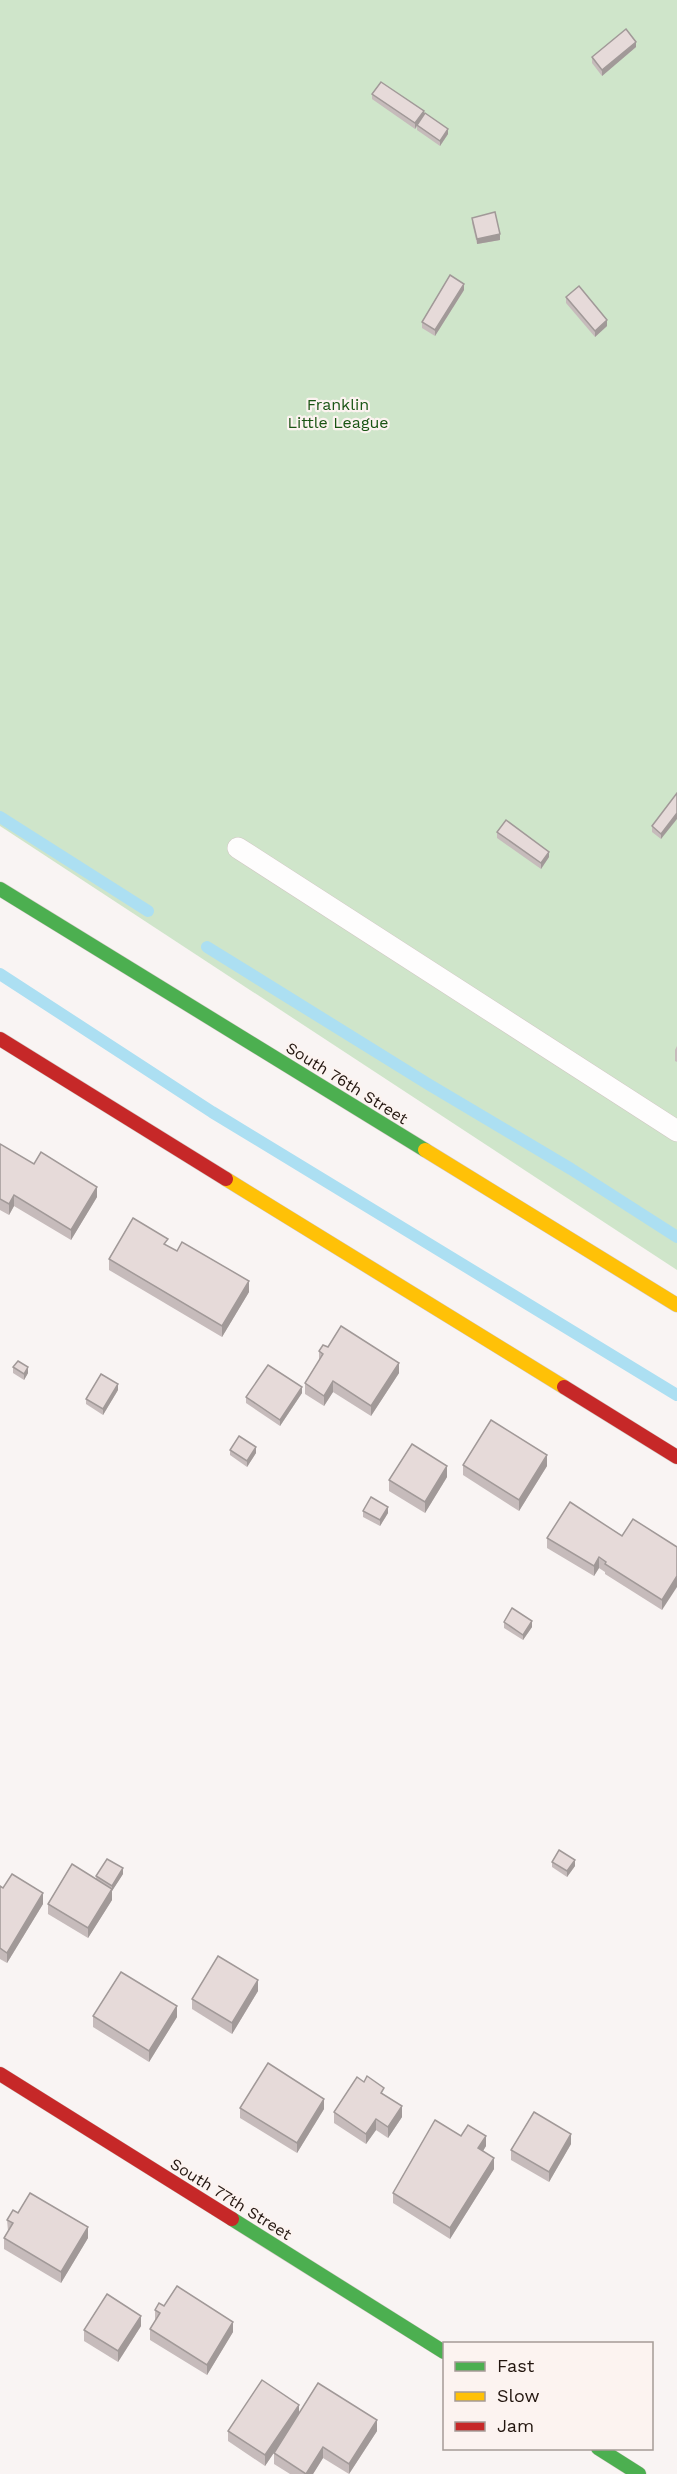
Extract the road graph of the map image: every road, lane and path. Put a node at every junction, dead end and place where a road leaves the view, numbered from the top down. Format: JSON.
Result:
{"nodes":[{"id":1,"x":238,"y":848,"type":"dead end"},
{"id":2,"x":0,"y":890,"type":"edge"},
{"id":3,"x":0,"y":1039,"type":"edge"},
{"id":4,"x":677,"y":1131,"type":"edge"},
{"id":5,"x":677,"y":1305,"type":"edge"},
{"id":6,"x":677,"y":1457,"type":"edge"},
{"id":7,"x":0,"y":2074,"type":"edge"},
{"id":8,"x":443,"y":2351,"type":"edge"},
{"id":9,"x":601,"y":2450,"type":"edge"},
{"id":10,"x":639,"y":2474,"type":"edge"}],
"edges":[{"from":1,"to":4,"type":"lane"},
{"from":2,"to":5,"type":"street","name":"South 76th Street"},
{"from":3,"to":6,"type":"street"},
{"from":7,"to":8,"type":"street","name":"South 77th Street"},
{"from":9,"to":10,"type":"street"}]}
